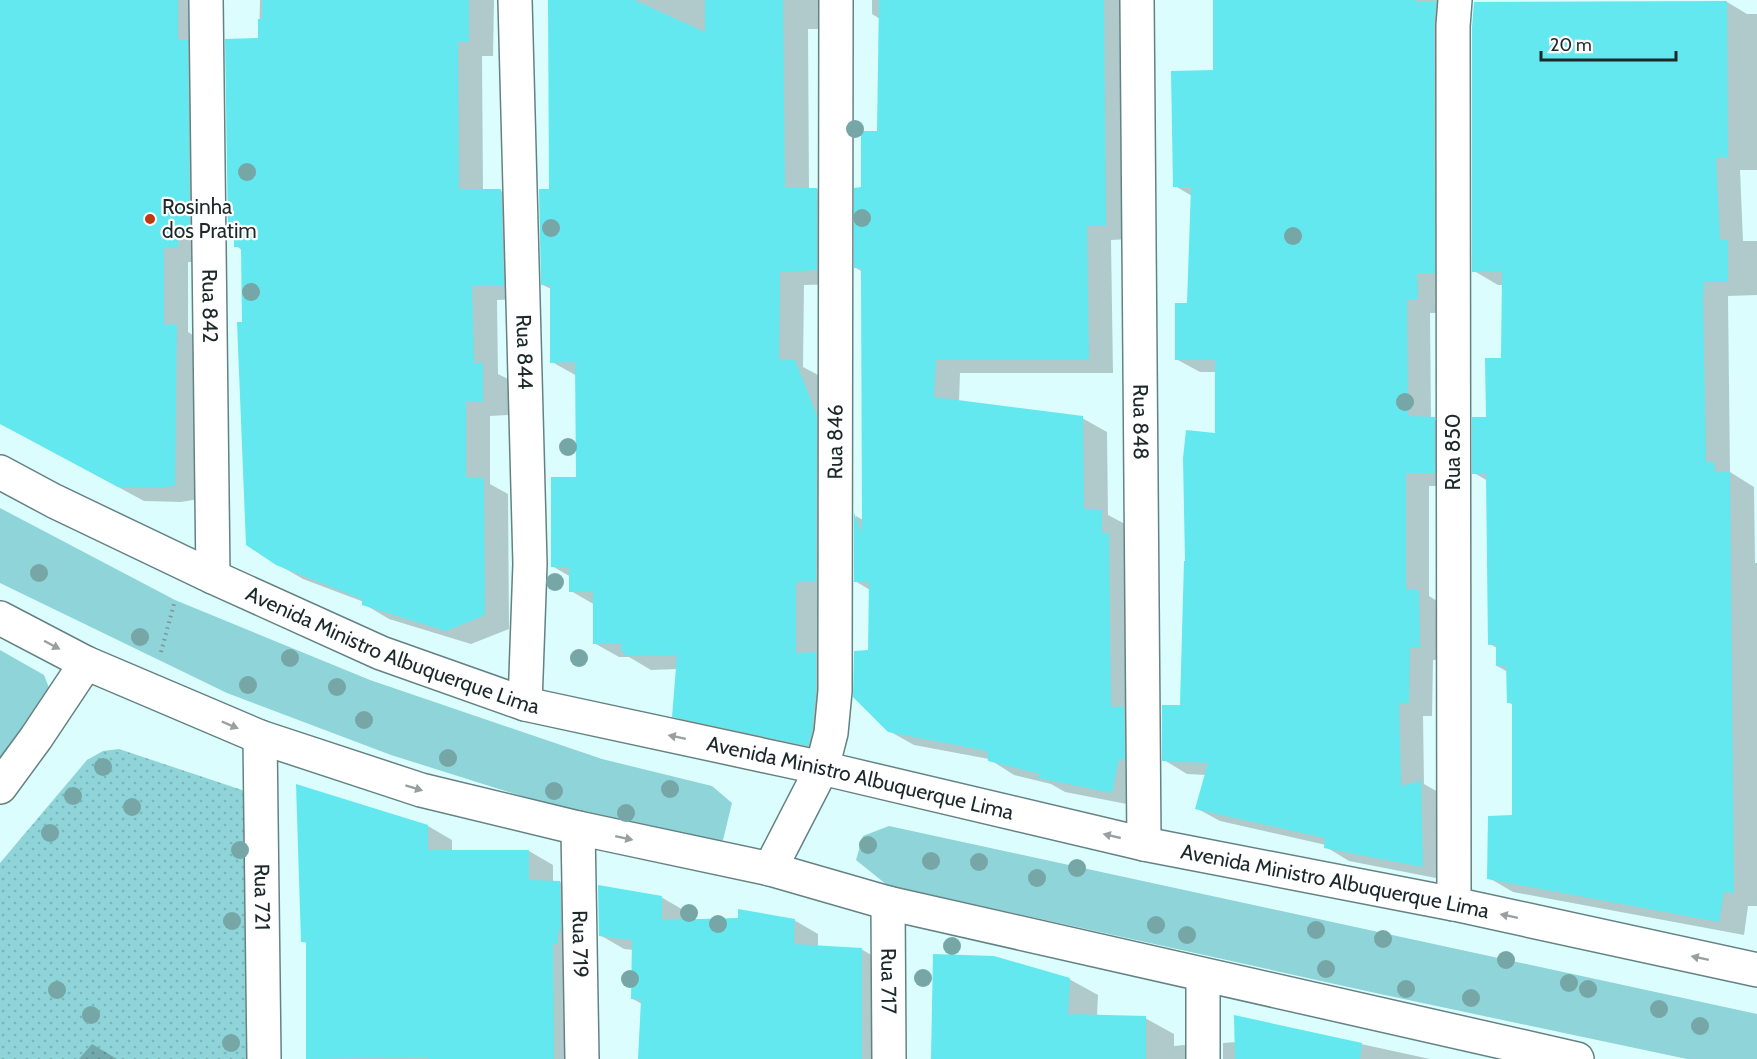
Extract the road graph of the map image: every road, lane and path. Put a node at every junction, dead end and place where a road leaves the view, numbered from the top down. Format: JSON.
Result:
{"nodes":[{"id":1,"x":206,"y":0,"type":"edge"},
{"id":2,"x":515,"y":0,"type":"edge"},
{"id":3,"x":836,"y":0,"type":"edge"},
{"id":4,"x":1137,"y":0,"type":"edge"},
{"id":5,"x":1455,"y":0,"type":"edge"},
{"id":6,"x":0,"y":472,"type":"edge"},
{"id":7,"x":213,"y":577,"type":"junction"},
{"id":8,"x":175,"y":600,"type":"dead end"},
{"id":9,"x":0,"y":618,"type":"edge"},
{"id":10,"x":159,"y":661,"type":"dead end"},
{"id":11,"x":86,"y":663,"type":"junction"},
{"id":12,"x":525,"y":704,"type":"junction"},
{"id":13,"x":260,"y":737,"type":"junction"},
{"id":14,"x":822,"y":768,"type":"junction"},
{"id":15,"x":0,"y":787,"type":"edge"},
{"id":16,"x":578,"y":828,"type":"junction"},
{"id":17,"x":1144,"y":844,"type":"junction"},
{"id":18,"x":770,"y":869,"type":"junction"},
{"id":19,"x":888,"y":903,"type":"junction"},
{"id":20,"x":1454,"y":904,"type":"junction"},
{"id":21,"x":1757,"y":970,"type":"edge"},
{"id":22,"x":1203,"y":975,"type":"junction"},
{"id":23,"x":1519,"y":1053,"type":"edge"},
{"id":24,"x":264,"y":1059,"type":"edge"},
{"id":25,"x":582,"y":1059,"type":"edge"},
{"id":26,"x":889,"y":1059,"type":"edge"},
{"id":27,"x":1203,"y":1059,"type":"edge"},
{"id":28,"x":1577,"y":1059,"type":"edge"}],
"edges":[{"from":1,"to":7,"type":"street","name":"Rua 842"},
{"from":2,"to":12,"type":"street","name":"Rua 844"},
{"from":3,"to":14,"type":"street","name":"Rua 846"},
{"from":4,"to":17,"type":"street","name":"Rua 848"},
{"from":5,"to":20,"type":"street","name":"Rua 850"},
{"from":6,"to":7,"type":"street","name":"Avenida Ministro Albuquerque Lima"},
{"from":7,"to":12,"type":"street","name":"Avenida Ministro Albuquerque Lima"},
{"from":8,"to":10,"type":"path"},
{"from":9,"to":11,"type":"street","one_way":true},
{"from":11,"to":13,"type":"street","one_way":true},
{"from":11,"to":15,"type":"street"},
{"from":14,"to":12,"type":"street","name":"Avenida Ministro Albuquerque Lima","one_way":true},
{"from":13,"to":16,"type":"street","one_way":true},
{"from":13,"to":24,"type":"street","name":"Rua 721"},
{"from":17,"to":14,"type":"street","name":"Avenida Ministro Albuquerque Lima","one_way":true},
{"from":14,"to":18,"type":"street","name":"Rua 846"},
{"from":16,"to":18,"type":"street","one_way":true},
{"from":16,"to":25,"type":"street","name":"Rua 719"},
{"from":17,"to":20,"type":"street","name":"Avenida Ministro Albuquerque Lima"},
{"from":18,"to":19,"type":"street"},
{"from":19,"to":22,"type":"street"},
{"from":19,"to":26,"type":"street","name":"Rua 717"},
{"from":21,"to":20,"type":"street","name":"Avenida Ministro Albuquerque Lima","one_way":true},
{"from":22,"to":23,"type":"street"},
{"from":22,"to":27,"type":"street"},
{"from":23,"to":28,"type":"street"}]}
